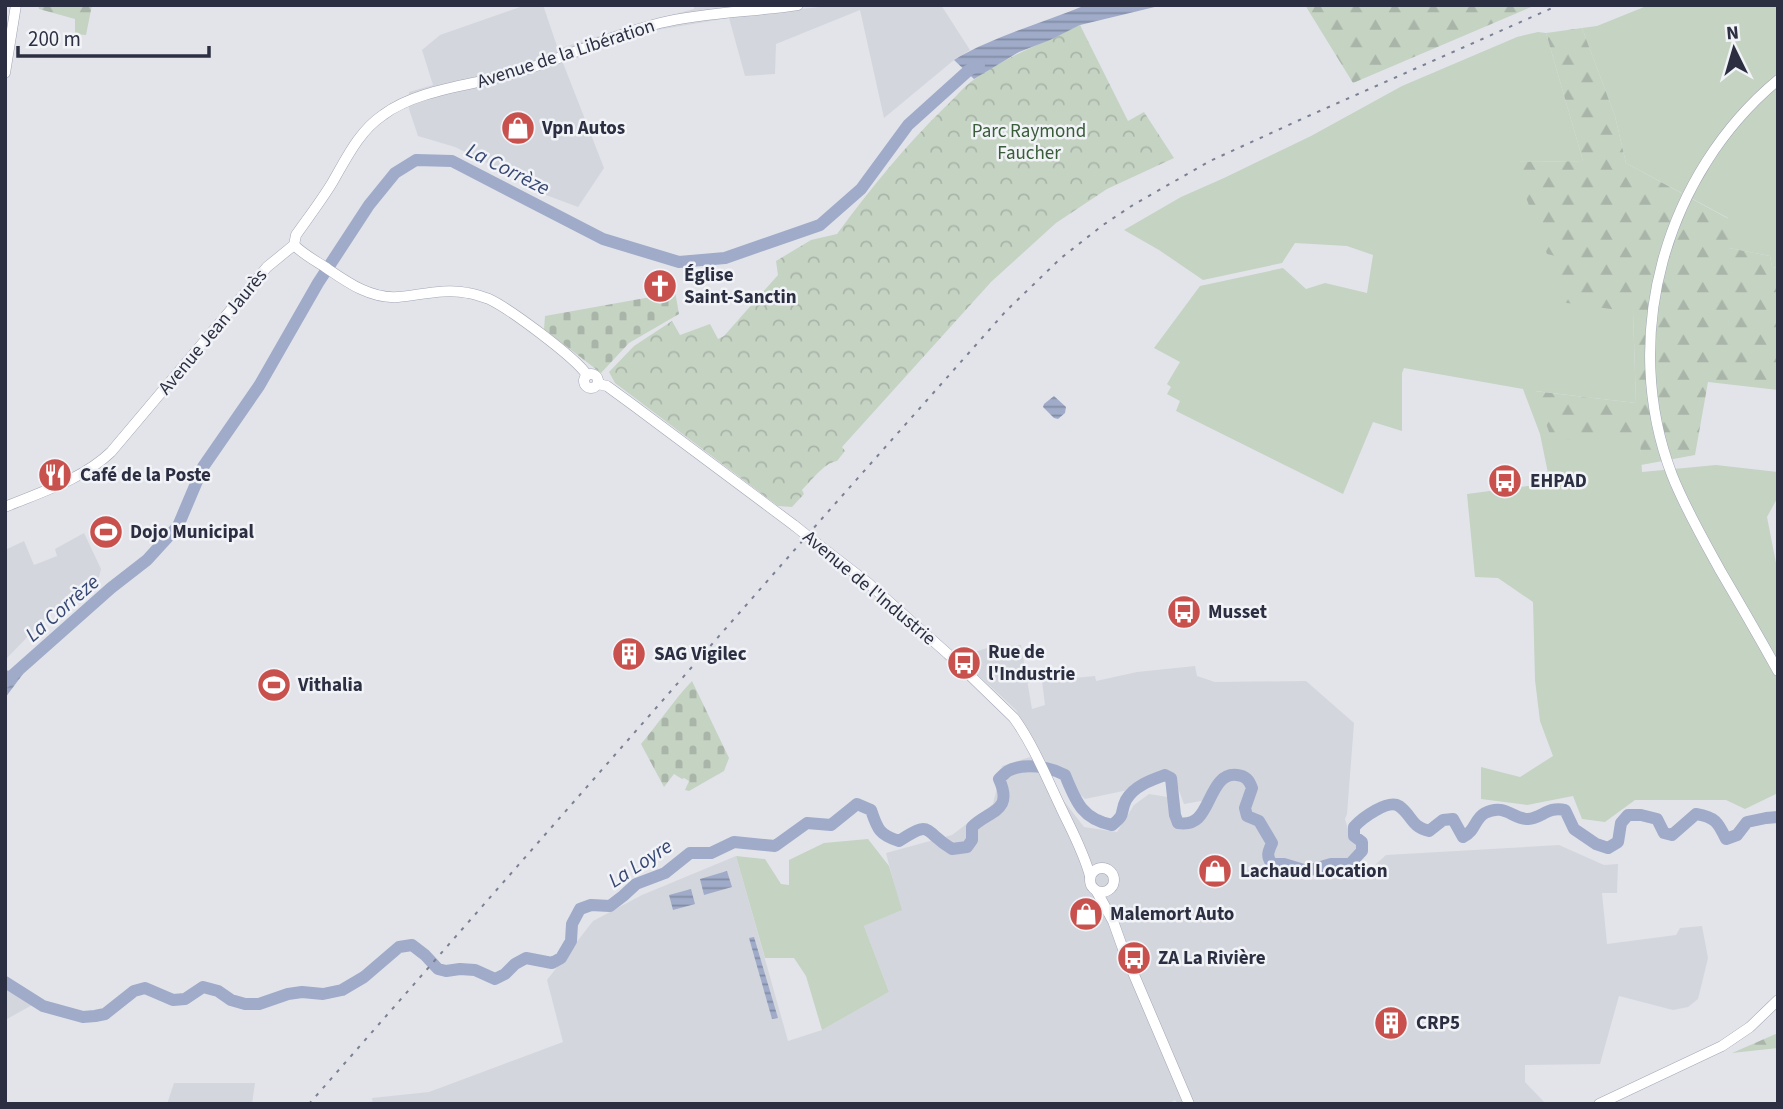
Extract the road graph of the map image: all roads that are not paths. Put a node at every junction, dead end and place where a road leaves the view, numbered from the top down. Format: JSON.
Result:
{"nodes":[{"id":1,"x":16,"y":5,"type":"edge"},
{"id":2,"x":798,"y":5,"type":"edge"},
{"id":3,"x":5,"y":73,"type":"edge"},
{"id":4,"x":1778,"y":80,"type":"edge"},
{"id":5,"x":381,"y":116,"type":"joint"},
{"id":6,"x":294,"y":245,"type":"junction"},
{"id":7,"x":5,"y":506,"type":"edge"},
{"id":8,"x":1778,"y":671,"type":"edge"},
{"id":9,"x":1079,"y":847,"type":"junction"},
{"id":10,"x":1100,"y":868,"type":"junction"},
{"id":11,"x":1090,"y":876,"type":"junction"},
{"id":12,"x":1112,"y":887,"type":"junction"},
{"id":13,"x":1097,"y":892,"type":"junction"},
{"id":14,"x":1113,"y":921,"type":"junction"},
{"id":15,"x":1778,"y":1000,"type":"edge"},
{"id":16,"x":1778,"y":1007,"type":"edge"},
{"id":17,"x":1750,"y":1027,"type":"junction"},
{"id":18,"x":1189,"y":1104,"type":"edge"},
{"id":19,"x":1599,"y":1104,"type":"edge"}],
"edges":[{"from":1,"to":3,"type":"main road"},
{"from":2,"to":5,"type":"main road","name":"Avenue de la Libération"},
{"from":4,"to":8,"type":"main road"},
{"from":5,"to":6,"type":"main road","name":"Avenue Jean Jaurès"},
{"from":6,"to":7,"type":"main road","name":"Avenue Jean Jaurès"},
{"from":6,"to":9,"type":"main road","name":"Avenue de l'Industrie","bridge":true},
{"from":9,"to":10,"type":"main road","name":"Avenue de l'Industrie"},
{"from":9,"to":11,"type":"main road","name":"Avenue de l'Industrie"},
{"from":10,"to":11,"type":"main road"},
{"from":10,"to":12,"type":"main road"},
{"from":11,"to":13,"type":"main road"},
{"from":12,"to":13,"type":"main road"},
{"from":12,"to":14,"type":"main road"},
{"from":13,"to":14,"type":"main road"},
{"from":14,"to":18,"type":"main road"},
{"from":15,"to":17,"type":"main road"},
{"from":16,"to":17,"type":"main road"},
{"from":17,"to":19,"type":"main road"}]}
